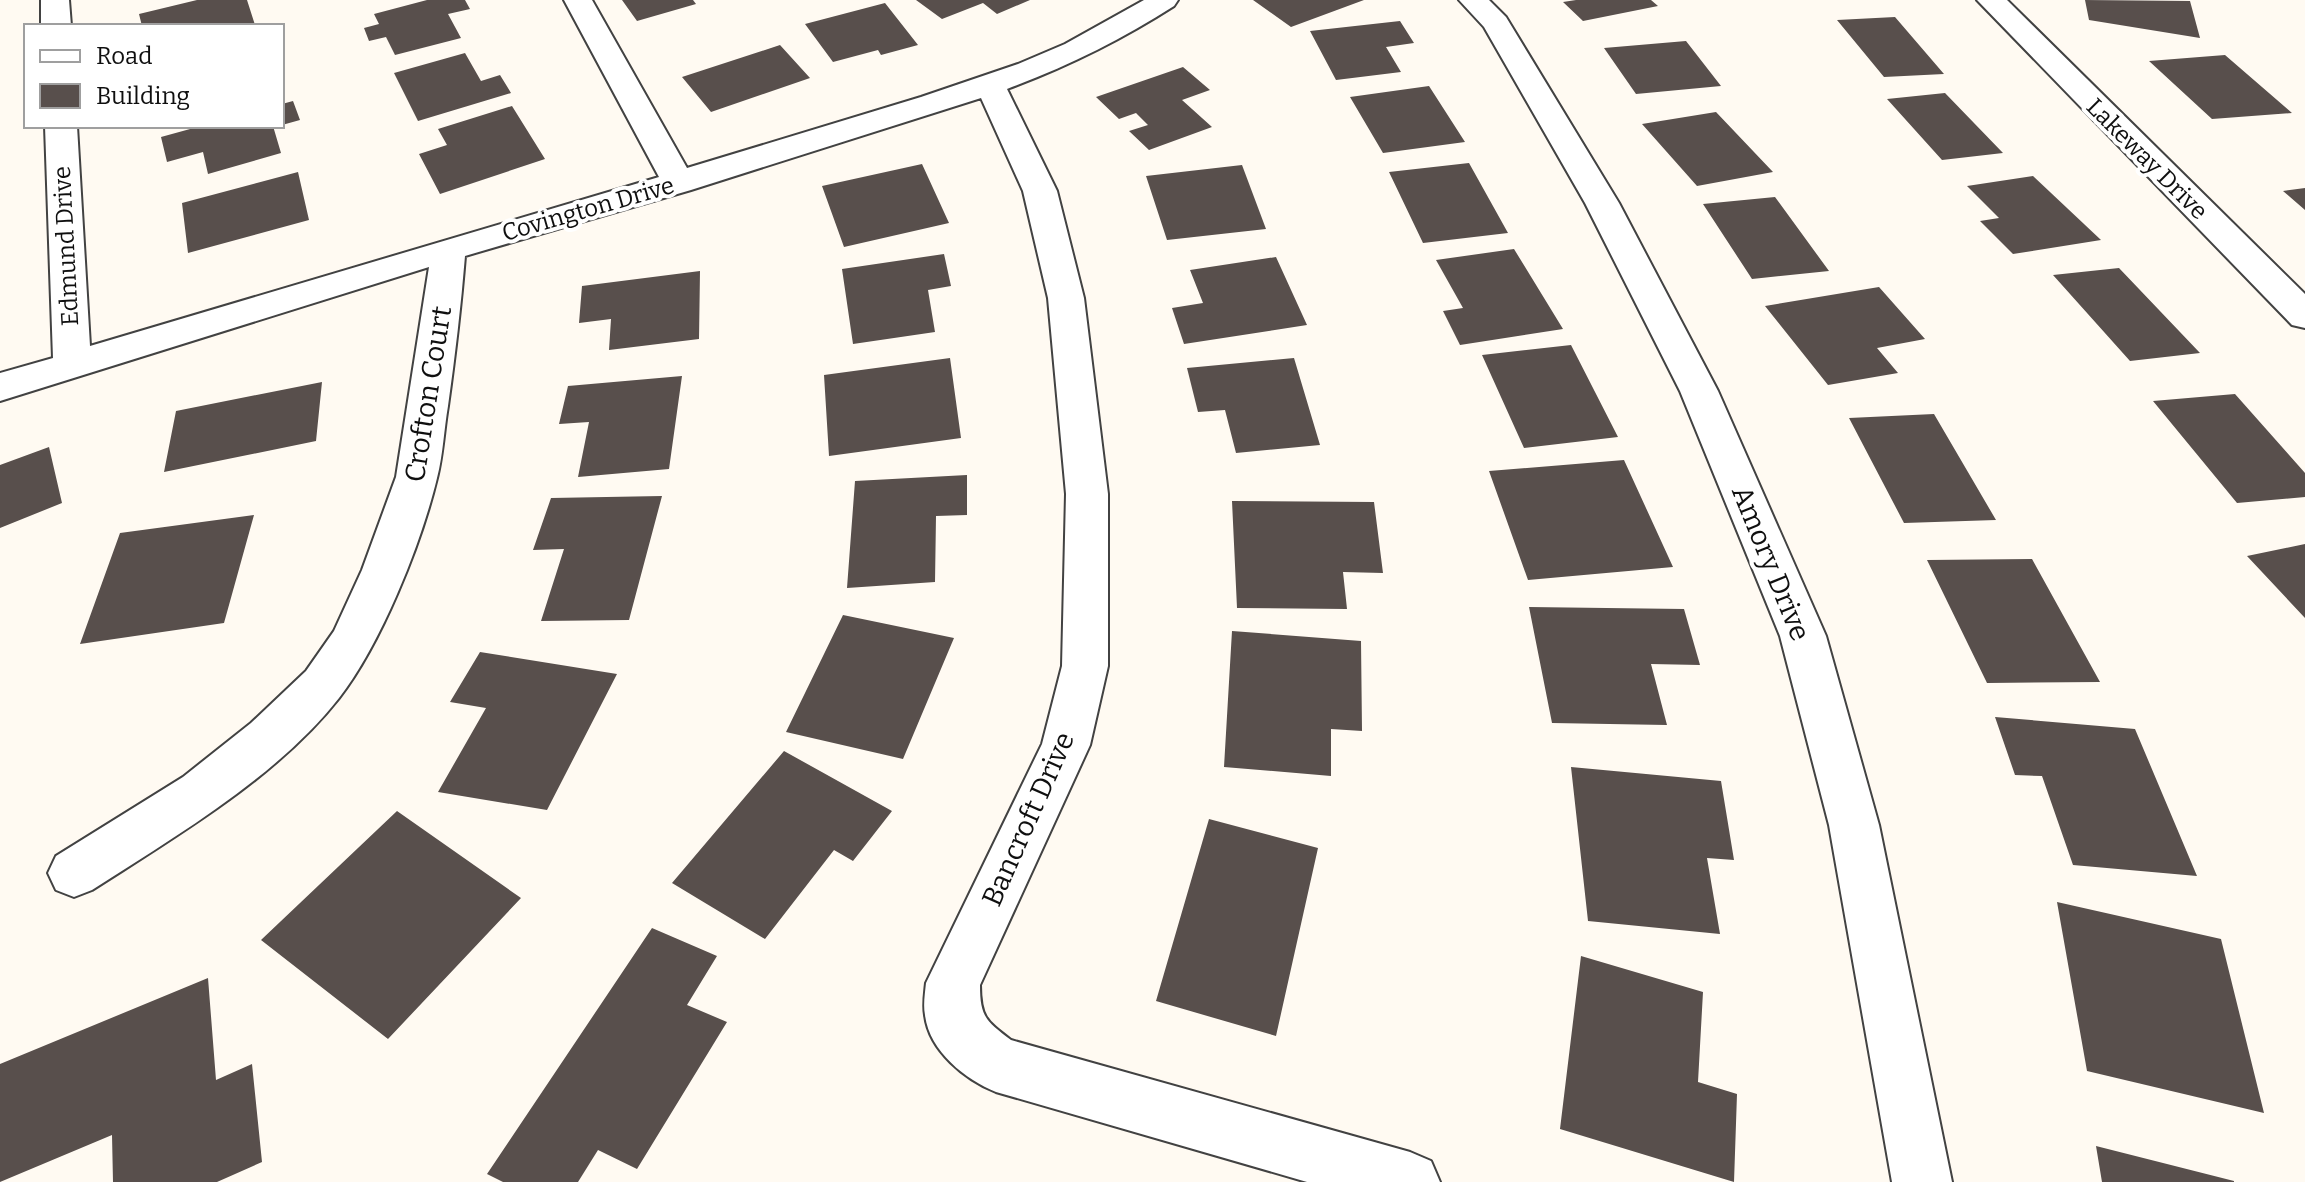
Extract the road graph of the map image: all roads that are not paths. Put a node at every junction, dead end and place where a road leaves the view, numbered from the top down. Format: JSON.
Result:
{"nodes":[{"id":1,"x":55,"y":0,"type":"edge"},
{"id":2,"x":578,"y":0,"type":"edge"},
{"id":3,"x":1164,"y":0,"type":"edge"},
{"id":4,"x":1473,"y":0,"type":"edge"},
{"id":5,"x":1991,"y":0,"type":"edge"},
{"id":6,"x":56,"y":24,"type":"edge"},
{"id":7,"x":991,"y":87,"type":"junction"},
{"id":8,"x":61,"y":128,"type":"edge"},
{"id":9,"x":679,"y":183,"type":"junction"},
{"id":10,"x":448,"y":249,"type":"junction"},
{"id":11,"x":2305,"y":316,"type":"edge"},
{"id":12,"x":72,"y":365,"type":"junction"},
{"id":13,"x":0,"y":387,"type":"edge"},
{"id":14,"x":74,"y":873,"type":"dead end"},
{"id":15,"x":1410,"y":1182,"type":"edge"},
{"id":16,"x":1922,"y":1182,"type":"edge"}],
"edges":[{"from":1,"to":6,"type":"street"},
{"from":2,"to":9,"type":"street"},
{"from":3,"to":7,"type":"street","name":"Covington Drive"},
{"from":4,"to":16,"type":"street","name":"Amory Drive"},
{"from":5,"to":11,"type":"street","name":"Lakeway Drive"},
{"from":7,"to":9,"type":"street","name":"Covington Drive"},
{"from":7,"to":15,"type":"street","name":"Bancroft Drive"},
{"from":8,"to":12,"type":"street","name":"Edmund Drive"},
{"from":9,"to":10,"type":"street","name":"Covington Drive"},
{"from":10,"to":12,"type":"street","name":"Covington Drive"},
{"from":10,"to":14,"type":"street","name":"Crofton Court"},
{"from":12,"to":13,"type":"street","name":"Covington Drive"}]}
